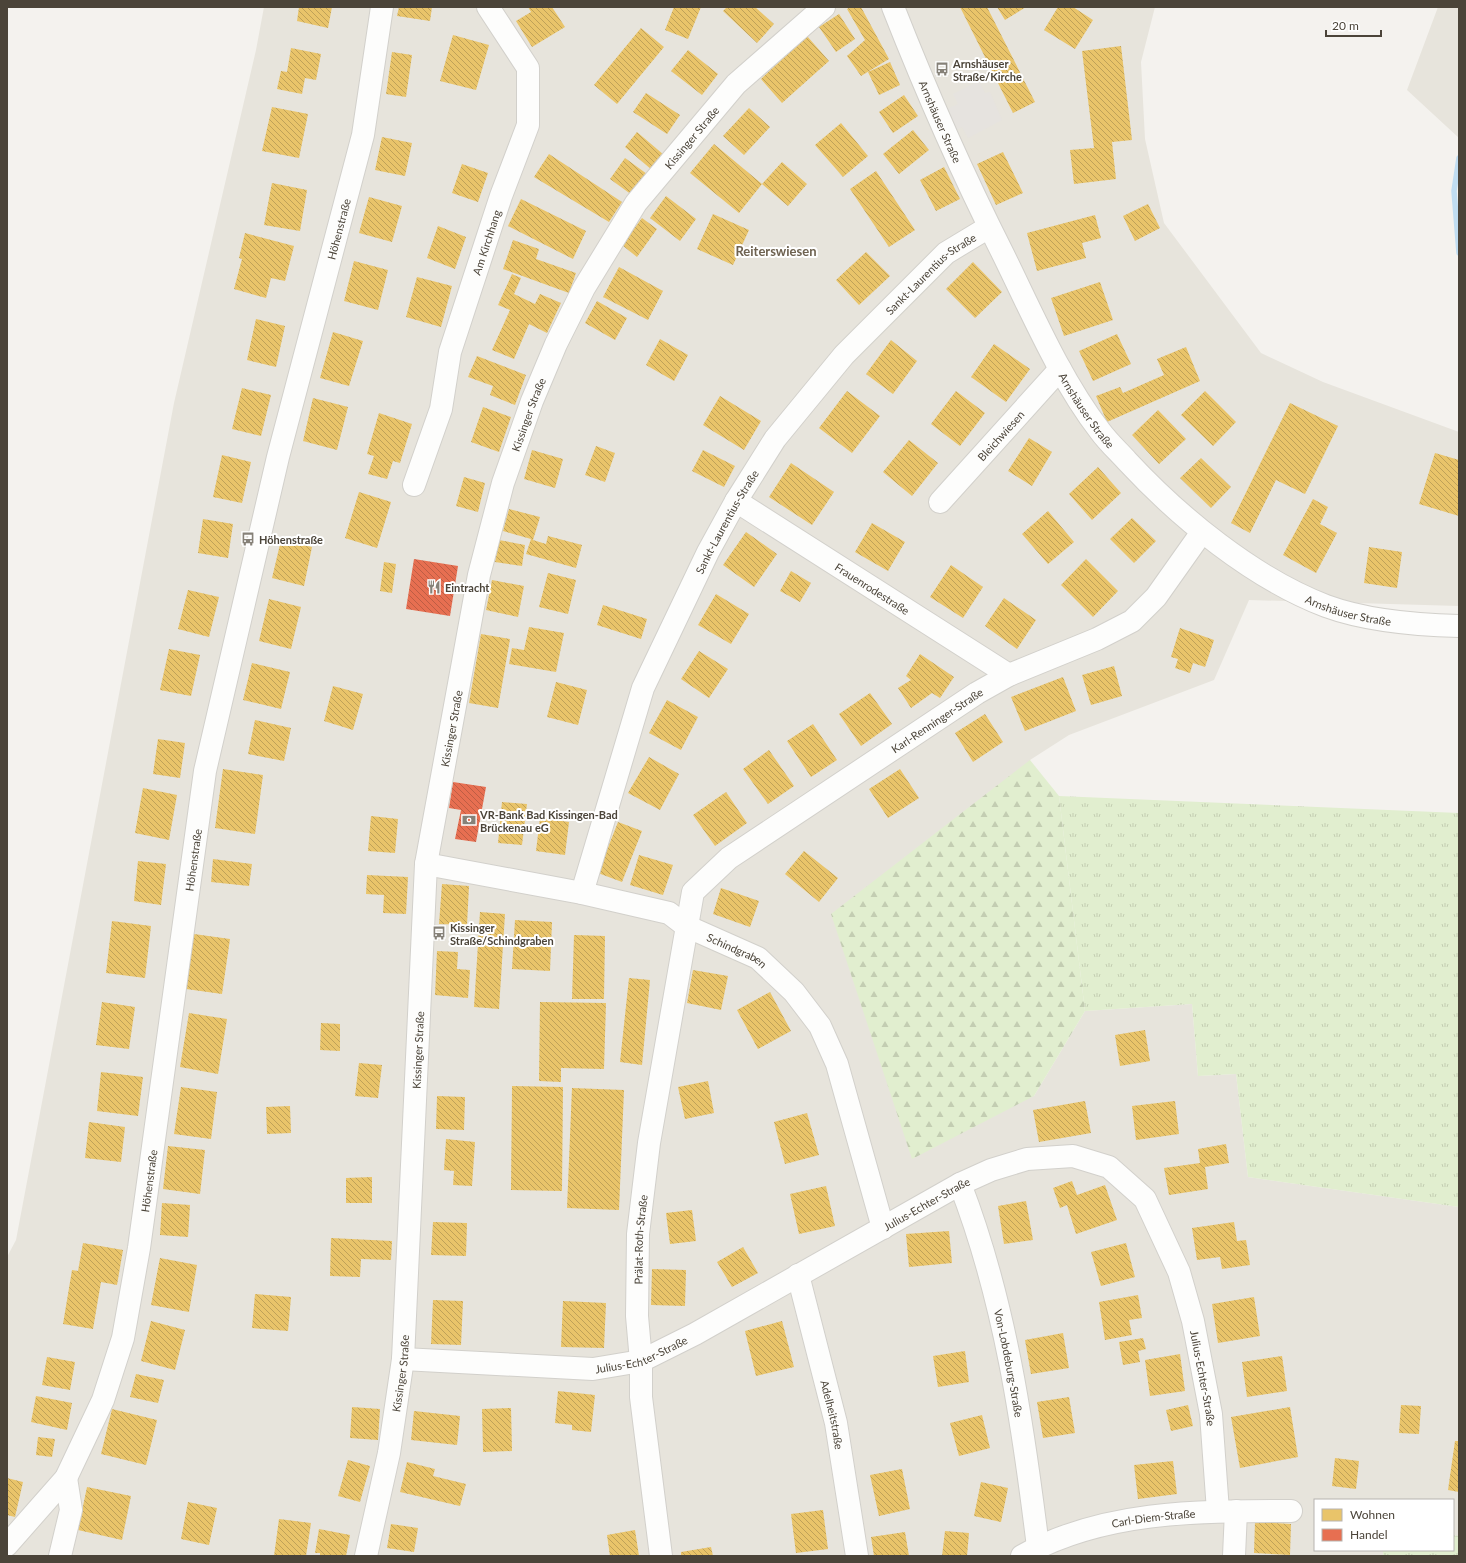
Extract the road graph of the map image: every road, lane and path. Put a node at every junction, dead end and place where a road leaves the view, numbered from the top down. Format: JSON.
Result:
{"nodes":[{"id":1,"x":382,"y":7,"type":"edge"},
{"id":2,"x":488,"y":7,"type":"edge"},
{"id":3,"x":824,"y":7,"type":"edge"},
{"id":4,"x":893,"y":7,"type":"edge"},
{"id":5,"x":989,"y":226,"type":"junction"},
{"id":6,"x":1060,"y":369,"type":"junction"},
{"id":7,"x":414,"y":485,"type":"dead end"},
{"id":8,"x":736,"y":501,"type":"junction"},
{"id":9,"x":940,"y":502,"type":"dead end"},
{"id":10,"x":1202,"y":532,"type":"junction"},
{"id":11,"x":1459,"y":626,"type":"edge"},
{"id":12,"x":1009,"y":675,"type":"junction"},
{"id":13,"x":426,"y":864,"type":"junction"},
{"id":14,"x":582,"y":893,"type":"junction"},
{"id":15,"x":686,"y":926,"type":"junction"},
{"id":16,"x":960,"y":1184,"type":"junction"},
{"id":17,"x":883,"y":1228,"type":"junction"},
{"id":18,"x":798,"y":1275,"type":"junction"},
{"id":19,"x":403,"y":1359,"type":"junction"},
{"id":20,"x":640,"y":1361,"type":"junction"},
{"id":21,"x":66,"y":1478,"type":"junction"},
{"id":22,"x":1291,"y":1510,"type":"dead end"},
{"id":23,"x":1227,"y":1511,"type":"junction"},
{"id":24,"x":7,"y":1545,"type":"edge"},
{"id":25,"x":1030,"y":1552,"type":"edge"},
{"id":26,"x":60,"y":1556,"type":"edge"},
{"id":27,"x":366,"y":1556,"type":"edge"},
{"id":28,"x":661,"y":1556,"type":"edge"},
{"id":29,"x":857,"y":1556,"type":"edge"},
{"id":30,"x":1234,"y":1556,"type":"edge"}],
"edges":[{"from":1,"to":21,"type":"street","name":"Höhenstraße"},
{"from":2,"to":7,"type":"street","name":"Am Kirchhang"},
{"from":3,"to":13,"type":"street","name":"Kissinger Straße"},
{"from":4,"to":5,"type":"street","name":"Arnshäuser Straße"},
{"from":5,"to":6,"type":"street","name":"Arnshäuser Straße"},
{"from":5,"to":8,"type":"street","name":"Sankt-Laurentius-Straße"},
{"from":6,"to":9,"type":"street","name":"Bleichwiesen"},
{"from":6,"to":10,"type":"street","name":"Arnshäuser Straße"},
{"from":8,"to":12,"type":"street","name":"Frauenrodestraße"},
{"from":8,"to":14,"type":"street","name":"Sankt-Laurentius-Straße"},
{"from":10,"to":11,"type":"street","name":"Arnshäuser Straße"},
{"from":10,"to":12,"type":"street","name":"Karl-Renninger-Straße"},
{"from":12,"to":15,"type":"street","name":"Karl-Renninger-Straße"},
{"from":13,"to":14,"type":"street","name":"Schindgraben"},
{"from":13,"to":19,"type":"street","name":"Kissinger Straße"},
{"from":14,"to":15,"type":"street","name":"Schindgraben"},
{"from":15,"to":17,"type":"street","name":"Schindgraben"},
{"from":15,"to":20,"type":"street","name":"Prälat-Roth-Straße"},
{"from":16,"to":17,"type":"street","name":"Julius-Echter-Straße"},
{"from":16,"to":23,"type":"street","name":"Julius-Echter-Straße"},
{"from":16,"to":25,"type":"street","name":"Von-Lobdeburg-Straße"},
{"from":17,"to":18,"type":"street","name":"Julius-Echter-Straße"},
{"from":18,"to":20,"type":"street","name":"Julius-Echter-Straße"},
{"from":18,"to":29,"type":"street","name":"Adelheitstraße"},
{"from":19,"to":20,"type":"street","name":"Julius-Echter-Straße"},
{"from":19,"to":27,"type":"street","name":"Kissinger Straße"},
{"from":20,"to":28,"type":"street","name":"Prälat-Roth-Straße"},
{"from":21,"to":24,"type":"street","name":"Höhenstraße"},
{"from":21,"to":26,"type":"street"},
{"from":22,"to":23,"type":"street","name":"Carl-Diem-Straße"},
{"from":23,"to":25,"type":"street","name":"Carl-Diem-Straße"},
{"from":23,"to":30,"type":"street","name":"Julius-Echter-Straße"}]}
